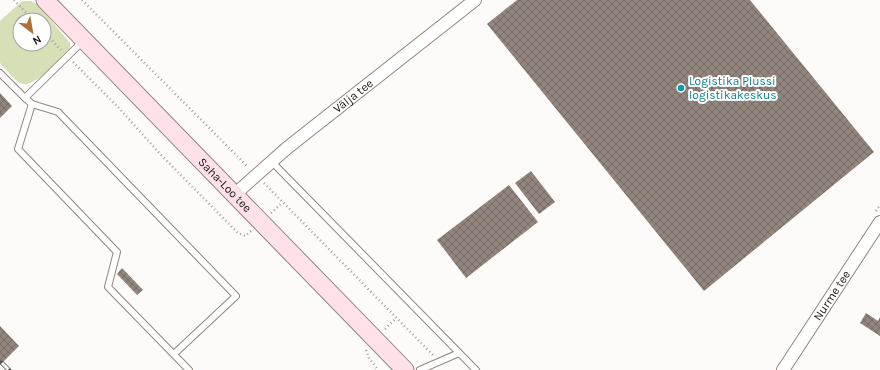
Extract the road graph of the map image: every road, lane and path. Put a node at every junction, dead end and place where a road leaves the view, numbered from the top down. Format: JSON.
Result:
{"nodes":[{"id":1,"x":14,"y":0,"type":"edge"},
{"id":2,"x":45,"y":0,"type":"edge"},
{"id":3,"x":82,"y":0,"type":"edge"},
{"id":4,"x":475,"y":0,"type":"edge"},
{"id":5,"x":25,"y":12,"type":"edge"},
{"id":6,"x":52,"y":40,"type":"edge"},
{"id":7,"x":84,"y":40,"type":"junction"},
{"id":8,"x":67,"y":56,"type":"junction"},
{"id":9,"x":0,"y":73,"type":"edge"},
{"id":10,"x":25,"y":98,"type":"junction"},
{"id":11,"x":32,"y":104,"type":"junction"},
{"id":12,"x":272,"y":162,"type":"junction"},
{"id":13,"x":256,"y":176,"type":"junction"},
{"id":14,"x":234,"y":195,"type":"junction"},
{"id":15,"x":283,"y":202,"type":"junction"},
{"id":16,"x":261,"y":222,"type":"junction"},
{"id":17,"x":880,"y":222,"type":"edge"},
{"id":18,"x":459,"y":353,"type":"junction"},
{"id":19,"x":174,"y":354,"type":"junction"},
{"id":20,"x":438,"y":361,"type":"junction"},
{"id":21,"x":189,"y":370,"type":"edge"},
{"id":22,"x":405,"y":370,"type":"edge"},
{"id":23,"x":420,"y":370,"type":"edge"},
{"id":24,"x":476,"y":370,"type":"edge"},
{"id":25,"x":783,"y":370,"type":"edge"}],
"edges":[{"from":1,"to":5,"type":"path"},
{"from":2,"to":7,"type":"main road","name":"Saha-Loo tee"},
{"from":3,"to":13,"type":"path"},
{"from":4,"to":12,"type":"street","name":"Välja tee"},
{"from":6,"to":8,"type":"path"},
{"from":7,"to":8,"type":"lane"},
{"from":7,"to":14,"type":"main road","name":"Saha-Loo tee"},
{"from":8,"to":10,"type":"lane"},
{"from":8,"to":16,"type":"path"},
{"from":9,"to":10,"type":"lane"},
{"from":10,"to":11,"type":"lane"},
{"from":11,"to":19,"type":"lane"},
{"from":11,"to":19,"type":"lane"},
{"from":12,"to":13,"type":"street","name":"Välja tee"},
{"from":12,"to":18,"type":"lane"},
{"from":13,"to":14,"type":"street","name":"Välja tee"},
{"from":13,"to":15,"type":"path"},
{"from":14,"to":16,"type":"main road","name":"Saha-Loo tee"},
{"from":15,"to":16,"type":"path"},
{"from":15,"to":20,"type":"path"},
{"from":16,"to":22,"type":"main road","name":"Saha-Loo tee"},
{"from":17,"to":25,"type":"street","name":"Nurme tee"},
{"from":18,"to":20,"type":"lane"},
{"from":18,"to":24,"type":"lane"},
{"from":19,"to":21,"type":"lane"},
{"from":20,"to":23,"type":"lane"}]}
